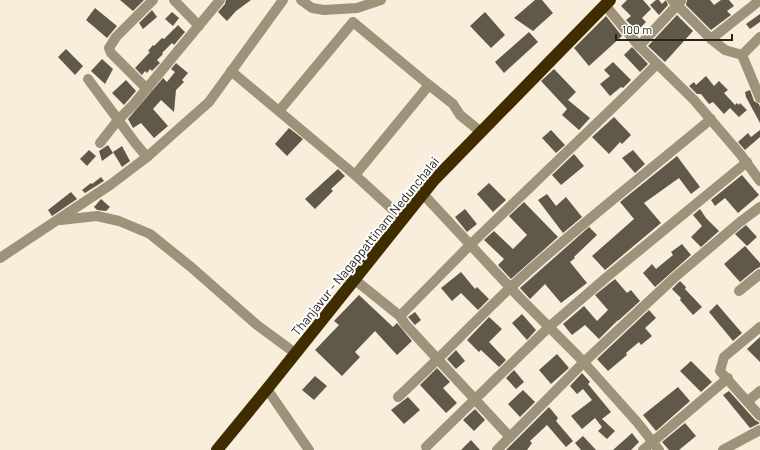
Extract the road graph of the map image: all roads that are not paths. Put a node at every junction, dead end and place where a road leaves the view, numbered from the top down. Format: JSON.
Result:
{"nodes":[{"id":1,"x":153,"y":0,"type":"edge"},
{"id":2,"x":174,"y":0,"type":"edge"},
{"id":3,"x":220,"y":0,"type":"edge"},
{"id":4,"x":283,"y":0,"type":"edge"},
{"id":5,"x":301,"y":0,"type":"edge"},
{"id":6,"x":381,"y":0,"type":"edge"},
{"id":7,"x":760,"y":0,"type":"edge"},
{"id":8,"x":677,"y":1,"type":"edge"},
{"id":9,"x":608,"y":2,"type":"edge"},
{"id":10,"x":199,"y":26,"type":"junction"},
{"id":11,"x":760,"y":37,"type":"edge"},
{"id":12,"x":711,"y":39,"type":"junction"},
{"id":13,"x":639,"y":46,"type":"junction"},
{"id":14,"x":742,"y":55,"type":"junction"},
{"id":15,"x":657,"y":64,"type":"junction"},
{"id":16,"x":231,"y":71,"type":"junction"},
{"id":17,"x":88,"y":79,"type":"dead end"},
{"id":18,"x":429,"y":85,"type":"junction"},
{"id":19,"x":147,"y":89,"type":"junction"},
{"id":20,"x":760,"y":98,"type":"edge"},
{"id":21,"x":279,"y":112,"type":"junction"},
{"id":22,"x":711,"y":119,"type":"junction"},
{"id":23,"x":118,"y":120,"type":"junction"},
{"id":24,"x":481,"y":132,"type":"junction"},
{"id":25,"x":100,"y":143,"type":"dead end"},
{"id":26,"x":147,"y":157,"type":"junction"},
{"id":27,"x":747,"y":162,"type":"junction"},
{"id":28,"x":355,"y":175,"type":"junction"},
{"id":29,"x":760,"y":181,"type":"edge"},
{"id":30,"x":423,"y":194,"type":"junction"},
{"id":31,"x":760,"y":207,"type":"edge"},
{"id":32,"x":403,"y":219,"type":"junction"},
{"id":33,"x":57,"y":220,"type":"junction"},
{"id":34,"x":470,"y":245,"type":"junction"},
{"id":35,"x":0,"y":258,"type":"edge"},
{"id":36,"x":760,"y":274,"type":"edge"},
{"id":37,"x":355,"y":280,"type":"junction"},
{"id":38,"x":511,"y":288,"type":"junction"},
{"id":39,"x":739,"y":292,"type":"dead end"},
{"id":40,"x":400,"y":316,"type":"junction"},
{"id":41,"x":549,"y":327,"type":"junction"},
{"id":42,"x":760,"y":327,"type":"edge"},
{"id":43,"x":295,"y":353,"type":"junction"},
{"id":44,"x":439,"y":359,"type":"junction"},
{"id":45,"x":584,"y":362,"type":"junction"},
{"id":46,"x":728,"y":378,"type":"junction"},
{"id":47,"x":267,"y":389,"type":"junction"},
{"id":48,"x":760,"y":391,"type":"edge"},
{"id":49,"x":398,"y":397,"type":"dead end"},
{"id":50,"x":476,"y":399,"type":"junction"},
{"id":51,"x":748,"y":401,"type":"junction"},
{"id":52,"x":760,"y":416,"type":"edge"},
{"id":53,"x":760,"y":430,"type":"edge"},
{"id":54,"x":510,"y":437,"type":"junction"},
{"id":55,"x":652,"y":442,"type":"junction"},
{"id":56,"x":426,"y":447,"type":"dead end"},
{"id":57,"x":217,"y":450,"type":"edge"},
{"id":58,"x":309,"y":450,"type":"edge"},
{"id":59,"x":497,"y":450,"type":"edge"},
{"id":60,"x":642,"y":450,"type":"edge"},
{"id":61,"x":659,"y":450,"type":"edge"},
{"id":62,"x":723,"y":450,"type":"edge"}],
"edges":[{"from":1,"to":19,"type":"street"},
{"from":2,"to":10,"type":"street"},
{"from":3,"to":10,"type":"street"},
{"from":4,"to":16,"type":"street"},
{"from":5,"to":6,"type":"street"},
{"from":7,"to":12,"type":"street"},
{"from":8,"to":12,"type":"street"},
{"from":8,"to":13,"type":"street"},
{"from":9,"to":13,"type":"street"},
{"from":9,"to":24,"type":"highway","name":"Thanjavur - Nagappattinam Nedunchalai"},
{"from":10,"to":19,"type":"street"},
{"from":11,"to":14,"type":"street"},
{"from":12,"to":14,"type":"street"},
{"from":13,"to":15,"type":"street"},
{"from":14,"to":20,"type":"street"},
{"from":15,"to":22,"type":"street"},
{"from":15,"to":34,"type":"street"},
{"from":16,"to":21,"type":"street"},
{"from":16,"to":26,"type":"street"},
{"from":17,"to":23,"type":"street"},
{"from":18,"to":21,"type":"street"},
{"from":18,"to":24,"type":"street"},
{"from":18,"to":28,"type":"street"},
{"from":19,"to":23,"type":"street"},
{"from":21,"to":28,"type":"street"},
{"from":22,"to":27,"type":"street"},
{"from":22,"to":38,"type":"street"},
{"from":23,"to":25,"type":"street"},
{"from":23,"to":26,"type":"street"},
{"from":24,"to":30,"type":"highway","name":"Thanjavur - Nagappattinam Nedunchalai"},
{"from":26,"to":33,"type":"street"},
{"from":27,"to":29,"type":"street"},
{"from":27,"to":41,"type":"street"},
{"from":28,"to":32,"type":"street"},
{"from":30,"to":32,"type":"highway","name":"Thanjavur - Nagappattinam Nedunchalai"},
{"from":30,"to":34,"type":"street"},
{"from":31,"to":45,"type":"street"},
{"from":32,"to":37,"type":"highway","name":"Thanjavur - Nagappattinam Nedunchalai"},
{"from":33,"to":35,"type":"street"},
{"from":33,"to":43,"type":"street"},
{"from":34,"to":38,"type":"street"},
{"from":34,"to":40,"type":"street"},
{"from":36,"to":39,"type":"street"},
{"from":37,"to":40,"type":"street"},
{"from":37,"to":43,"type":"highway","name":"Thanjavur - Nagappattinam Nedunchalai"},
{"from":38,"to":41,"type":"street"},
{"from":38,"to":44,"type":"street"},
{"from":40,"to":44,"type":"street"},
{"from":41,"to":45,"type":"street"},
{"from":41,"to":50,"type":"street"},
{"from":42,"to":46,"type":"street"},
{"from":43,"to":47,"type":"highway","name":"Thanjavur - Nagappattinam Nedunchalai"},
{"from":44,"to":49,"type":"street"},
{"from":44,"to":50,"type":"street"},
{"from":45,"to":54,"type":"street"},
{"from":45,"to":55,"type":"street"},
{"from":46,"to":51,"type":"street"},
{"from":46,"to":55,"type":"street"},
{"from":47,"to":57,"type":"highway","name":"Thanjavur - Nagappattinam Nedunchalai"},
{"from":47,"to":58,"type":"street"},
{"from":48,"to":51,"type":"street"},
{"from":50,"to":54,"type":"street"},
{"from":50,"to":56,"type":"street"},
{"from":51,"to":52,"type":"street"},
{"from":53,"to":62,"type":"street"},
{"from":54,"to":59,"type":"street"},
{"from":55,"to":60,"type":"street"},
{"from":55,"to":61,"type":"street"}]}
